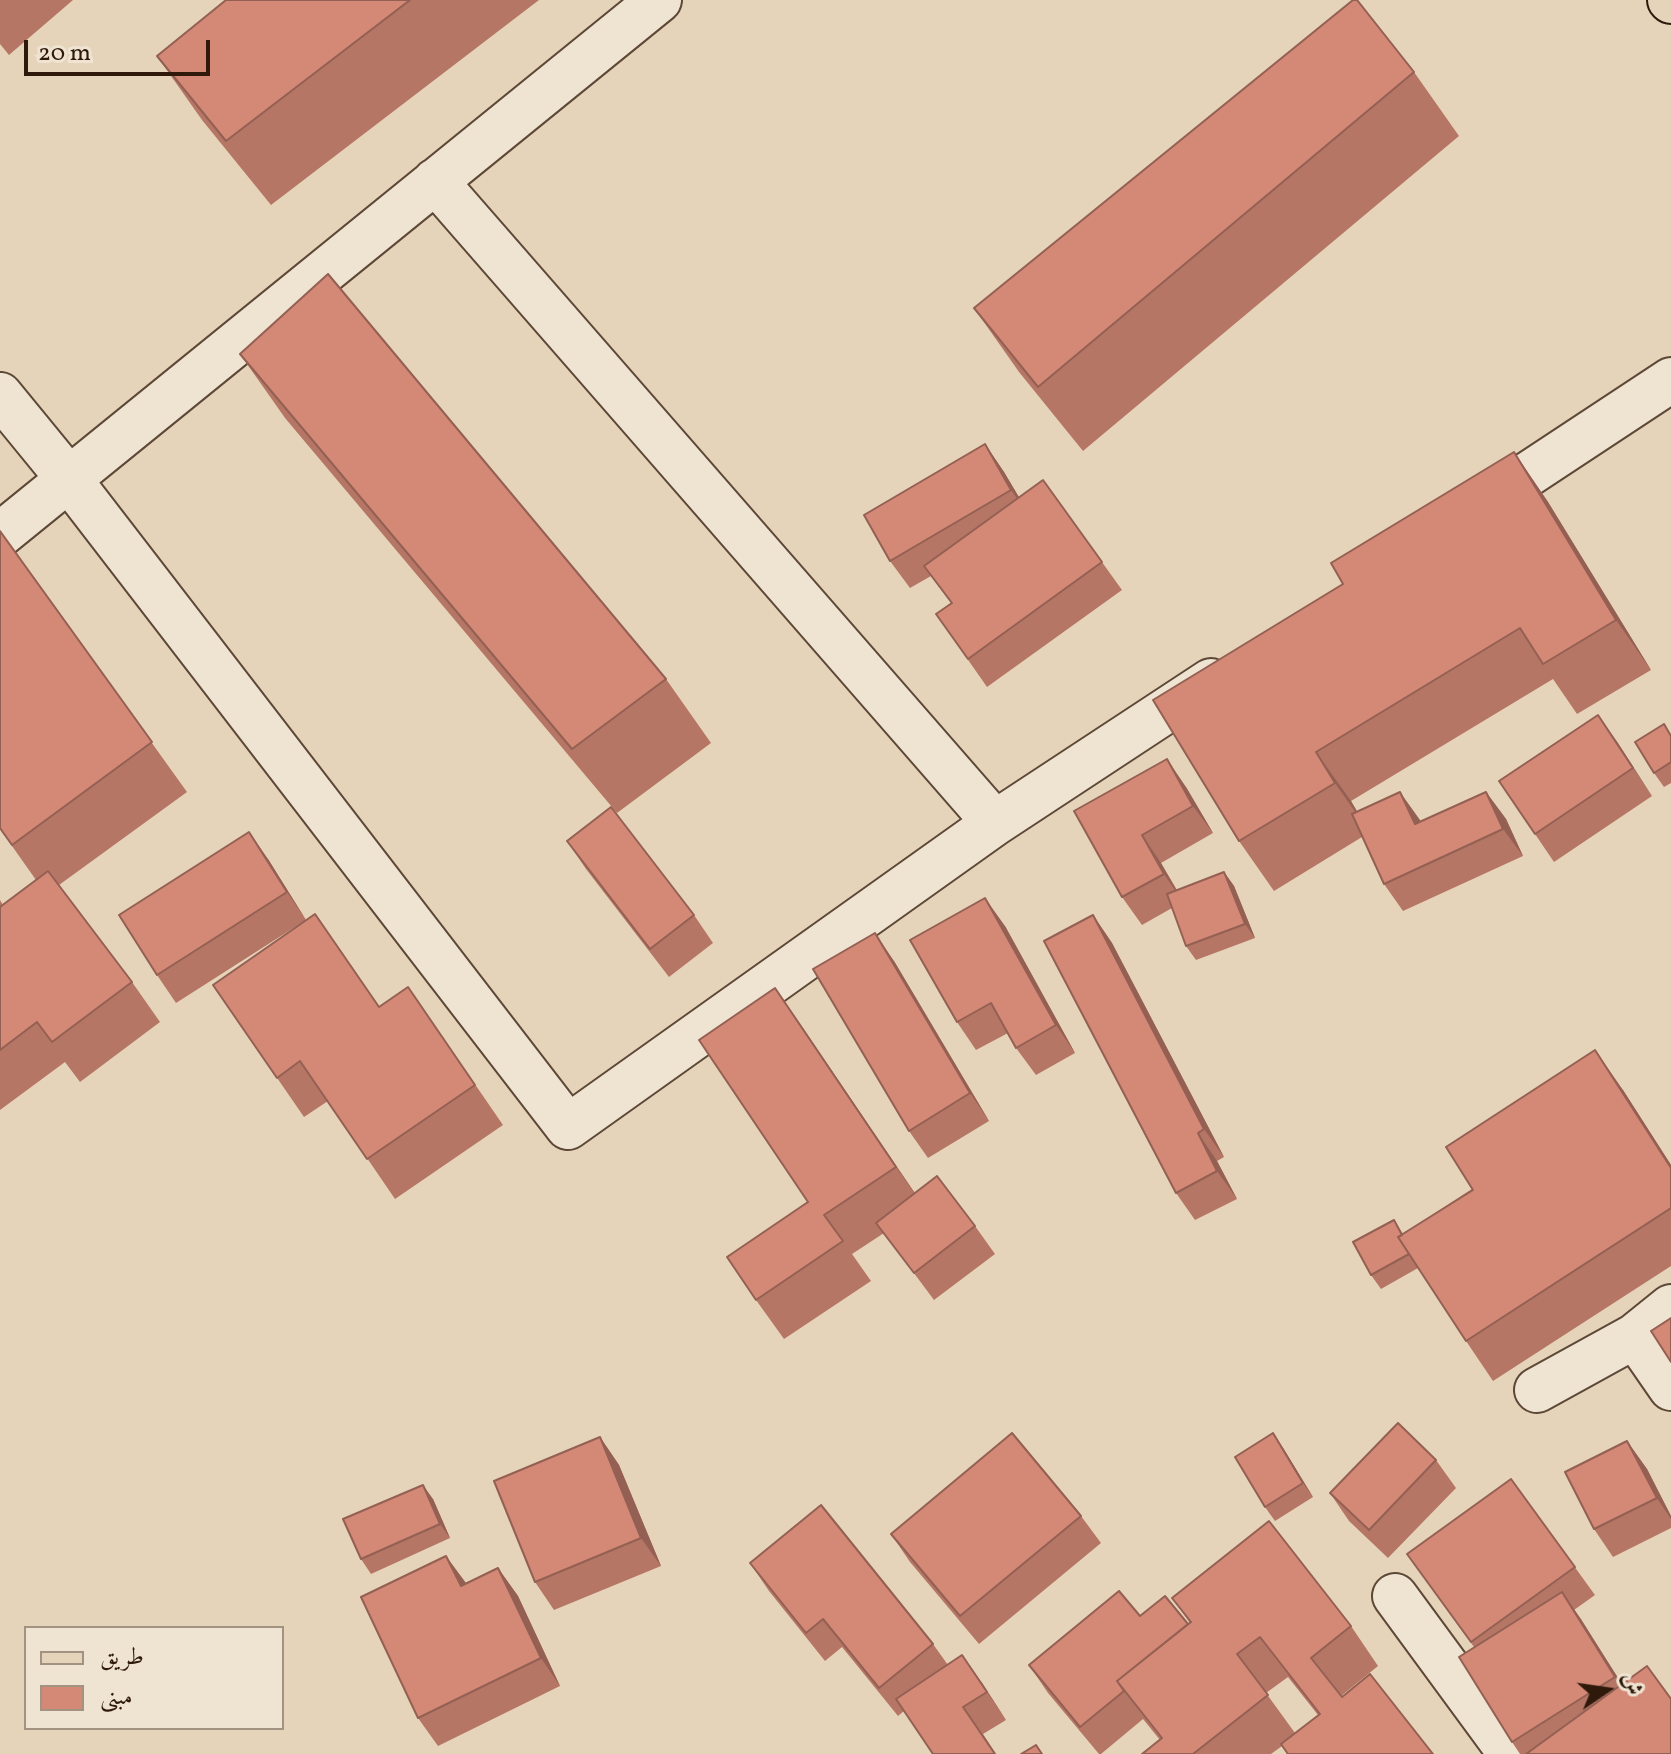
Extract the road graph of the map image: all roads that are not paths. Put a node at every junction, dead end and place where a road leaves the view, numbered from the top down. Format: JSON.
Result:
{"nodes":[{"id":1,"x":659,"y":0,"type":"edge"},
{"id":2,"x":435,"y":181,"type":"junction"},
{"id":3,"x":1671,"y":380,"type":"edge"},
{"id":4,"x":0,"y":395,"type":"edge"},
{"id":5,"x":68,"y":478,"type":"junction"},
{"id":6,"x":1446,"y":528,"type":"edge"},
{"id":7,"x":0,"y":535,"type":"edge"},
{"id":8,"x":1247,"y":658,"type":"edge"},
{"id":9,"x":995,"y":823,"type":"junction"},
{"id":10,"x":1671,"y":1307,"type":"edge"},
{"id":11,"x":1635,"y":1336,"type":"junction"},
{"id":12,"x":1671,"y":1388,"type":"edge"},
{"id":13,"x":1537,"y":1390,"type":"dead end"},
{"id":14,"x":1395,"y":1596,"type":"dead end"},
{"id":15,"x":1511,"y":1754,"type":"edge"}],
"edges":[{"from":1,"to":2,"type":"street"},
{"from":2,"to":5,"type":"street"},
{"from":2,"to":9,"type":"street"},
{"from":3,"to":6,"type":"street"},
{"from":4,"to":5,"type":"street"},
{"from":5,"to":7,"type":"street"},
{"from":5,"to":9,"type":"street"},
{"from":8,"to":9,"type":"street"},
{"from":10,"to":11,"type":"street"},
{"from":11,"to":12,"type":"street"},
{"from":11,"to":13,"type":"street"},
{"from":14,"to":15,"type":"street"}]}
